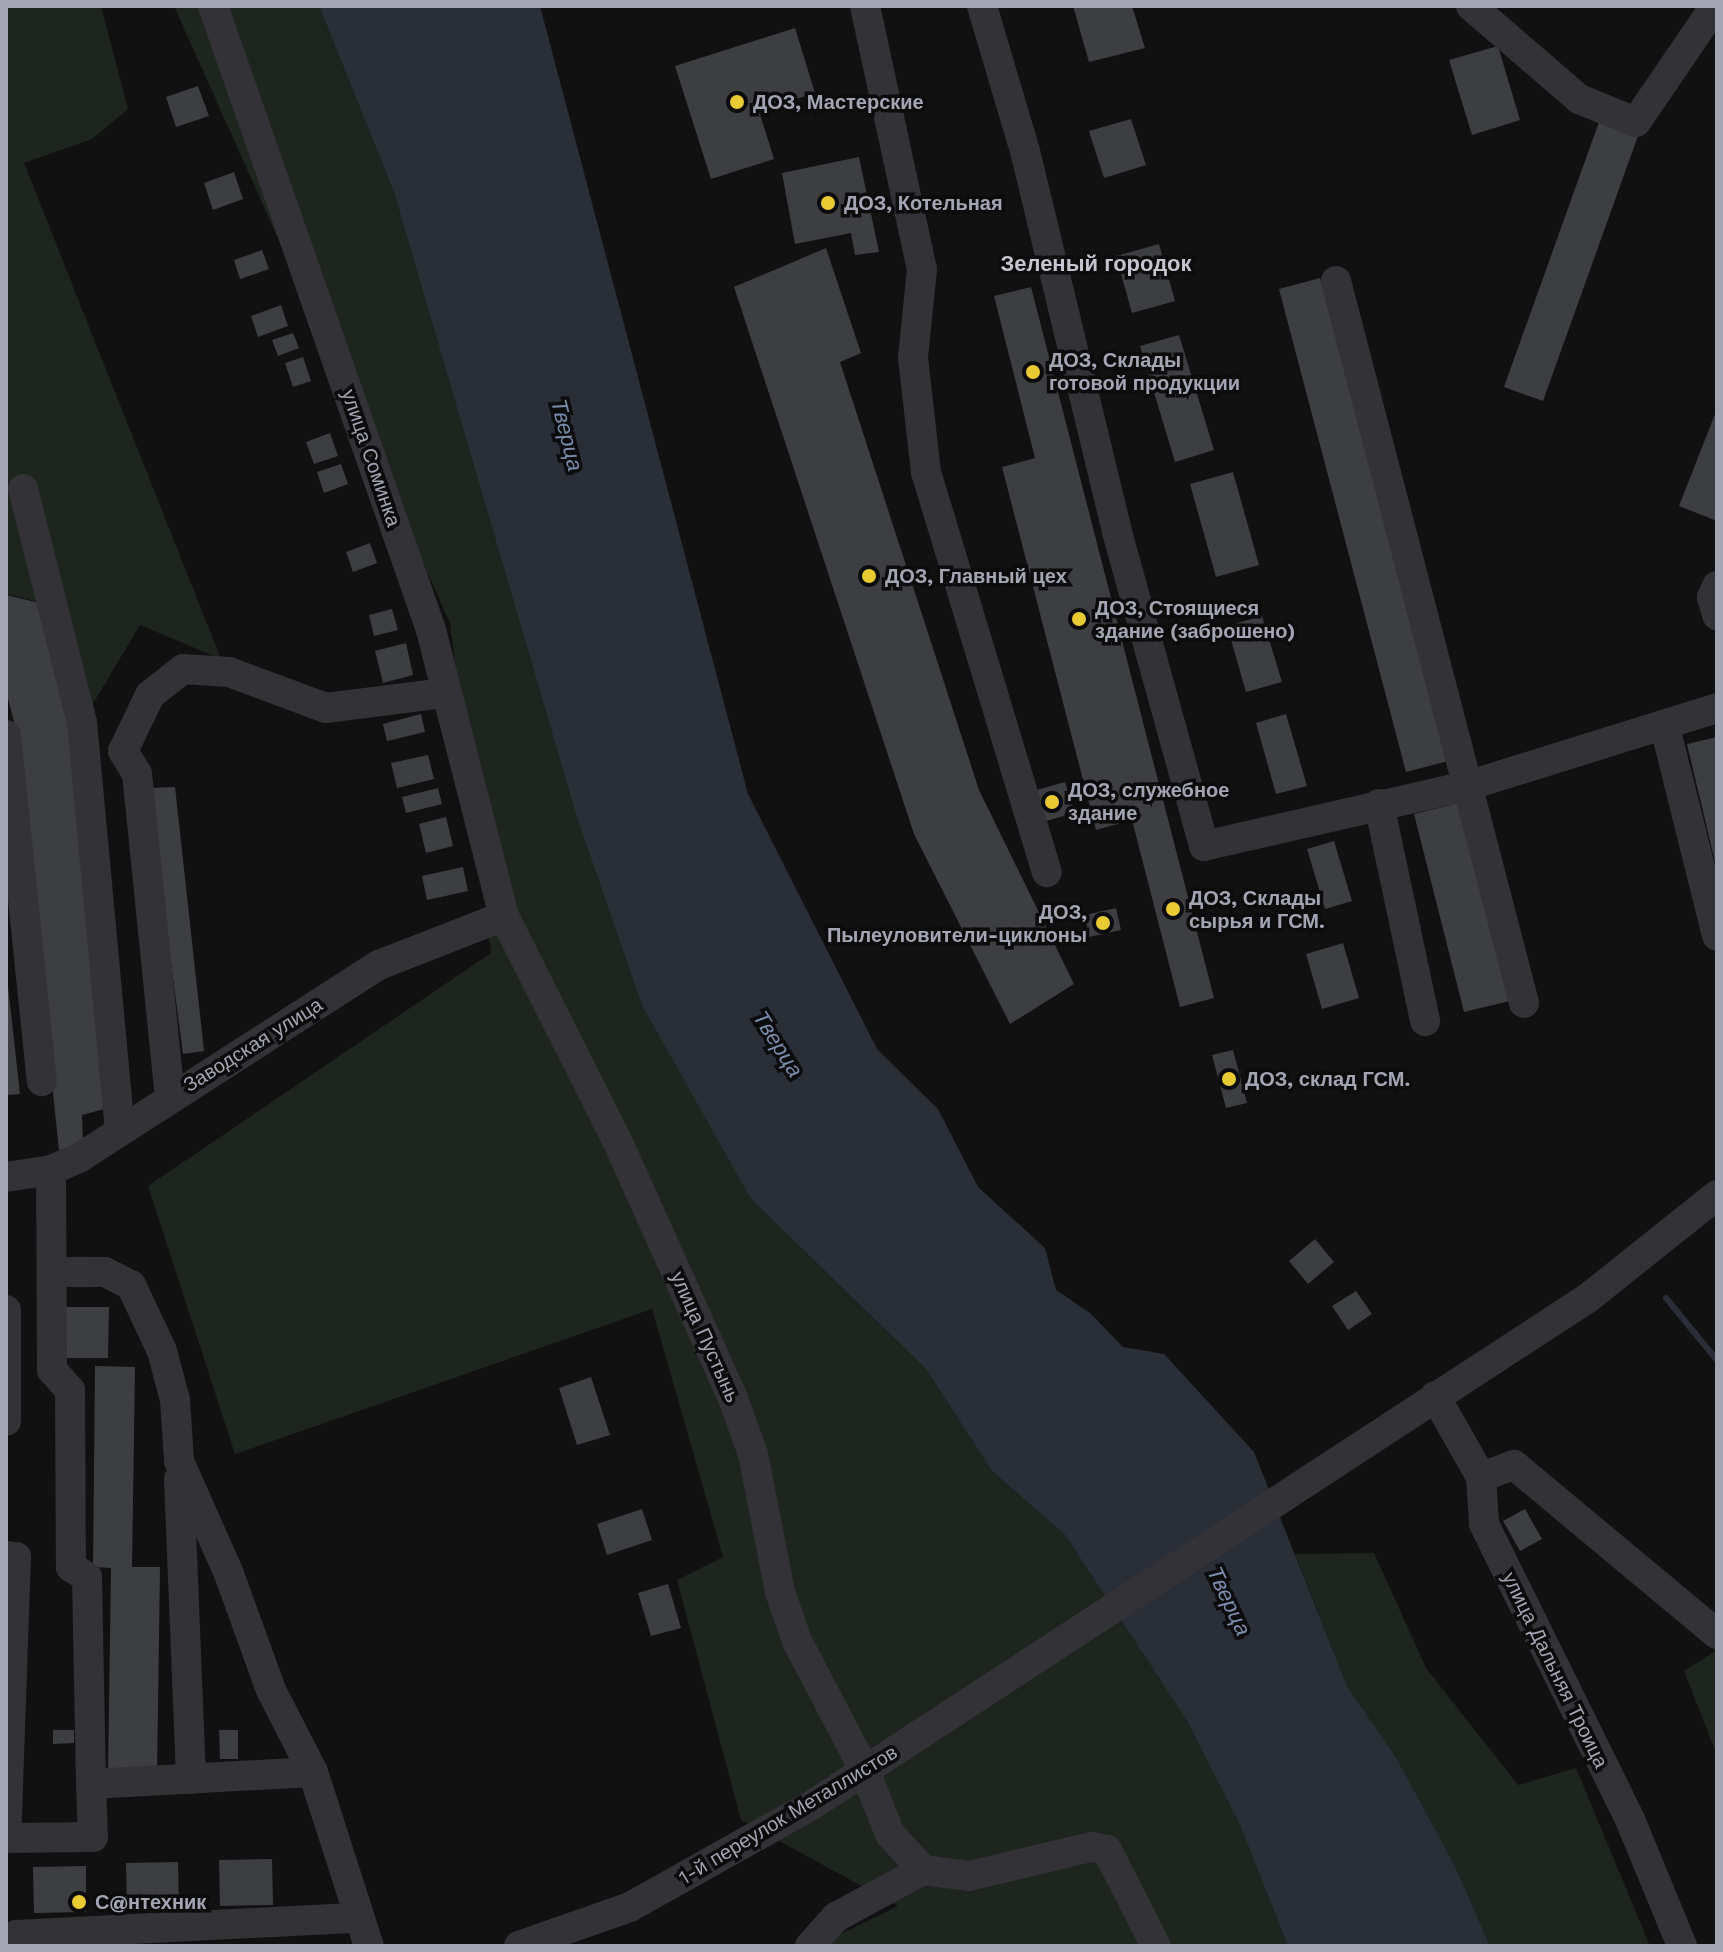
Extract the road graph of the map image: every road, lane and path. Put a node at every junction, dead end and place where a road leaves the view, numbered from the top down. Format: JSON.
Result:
{"nodes":[{"id":1,"x":213,"y":6,"type":"edge"},
{"id":2,"x":865,"y":6,"type":"edge"},
{"id":3,"x":982,"y":6,"type":"edge"},
{"id":4,"x":1471,"y":6,"type":"edge"},
{"id":5,"x":1715,"y":6,"type":"edge"},
{"id":6,"x":1336,"y":281,"type":"dead end"},
{"id":7,"x":23,"y":489,"type":"dead end"},
{"id":8,"x":1717,"y":586,"type":"edge"},
{"id":9,"x":1717,"y":615,"type":"edge"},
{"id":10,"x":443,"y":693,"type":"junction"},
{"id":11,"x":1717,"y":708,"type":"edge"},
{"id":12,"x":1665,"y":727,"type":"junction"},
{"id":13,"x":6,"y":735,"type":"edge"},
{"id":14,"x":1470,"y":785,"type":"junction"},
{"id":15,"x":1379,"y":804,"type":"junction"},
{"id":16,"x":1047,"y":872,"type":"dead end"},
{"id":17,"x":504,"y":916,"type":"junction"},
{"id":18,"x":1717,"y":936,"type":"edge"},
{"id":19,"x":1524,"y":1003,"type":"dead end"},
{"id":20,"x":1425,"y":1021,"type":"dead end"},
{"id":21,"x":42,"y":1081,"type":"dead end"},
{"id":22,"x":170,"y":1098,"type":"junction"},
{"id":23,"x":120,"y":1130,"type":"junction"},
{"id":24,"x":51,"y":1170,"type":"junction"},
{"id":25,"x":6,"y":1177,"type":"edge"},
{"id":26,"x":1717,"y":1195,"type":"edge"},
{"id":27,"x":52,"y":1272,"type":"junction"},
{"id":28,"x":6,"y":1310,"type":"edge"},
{"id":29,"x":1435,"y":1396,"type":"junction"},
{"id":30,"x":6,"y":1421,"type":"edge"},
{"id":31,"x":179,"y":1461,"type":"junction"},
{"id":32,"x":1481,"y":1477,"type":"junction"},
{"id":33,"x":6,"y":1556,"type":"edge"},
{"id":34,"x":1717,"y":1634,"type":"edge"},
{"id":35,"x":865,"y":1771,"type":"junction"},
{"id":36,"x":313,"y":1772,"type":"junction"},
{"id":37,"x":191,"y":1779,"type":"junction"},
{"id":38,"x":91,"y":1784,"type":"junction"},
{"id":39,"x":923,"y":1870,"type":"junction"},
{"id":40,"x":357,"y":1918,"type":"junction"},
{"id":41,"x":17,"y":1946,"type":"edge"},
{"id":42,"x":369,"y":1946,"type":"edge"},
{"id":43,"x":520,"y":1946,"type":"edge"},
{"id":44,"x":810,"y":1946,"type":"edge"},
{"id":45,"x":1156,"y":1946,"type":"edge"},
{"id":46,"x":1682,"y":1946,"type":"edge"}],
"edges":[{"from":1,"to":10,"type":"street","name":"улица Соминка"},
{"from":2,"to":16,"type":"street"},
{"from":3,"to":15,"type":"street"},
{"from":4,"to":5,"type":"street"},
{"from":6,"to":14,"type":"street"},
{"from":7,"to":23,"type":"street"},
{"from":8,"to":9,"type":"street"},
{"from":10,"to":17,"type":"street","name":"улица Соминка"},
{"from":10,"to":22,"type":"street"},
{"from":11,"to":12,"type":"street"},
{"from":12,"to":14,"type":"street"},
{"from":12,"to":18,"type":"street"},
{"from":13,"to":21,"type":"street"},
{"from":14,"to":15,"type":"street"},
{"from":14,"to":19,"type":"street"},
{"from":15,"to":20,"type":"street"},
{"from":17,"to":22,"type":"street","name":"Заводская улица"},
{"from":17,"to":35,"type":"street","name":"улица Пустынь"},
{"from":22,"to":23,"type":"street","name":"Заводская улица"},
{"from":23,"to":24,"type":"street","name":"Заводская улица"},
{"from":24,"to":25,"type":"street","name":"Заводская улица"},
{"from":24,"to":27,"type":"street"},
{"from":26,"to":29,"type":"street","name":"1-й переулок Металлистов"},
{"from":27,"to":31,"type":"street"},
{"from":27,"to":38,"type":"street"},
{"from":28,"to":30,"type":"street"},
{"from":29,"to":32,"type":"street","name":"улица Дальняя Троица"},
{"from":29,"to":35,"type":"street","name":"1-й переулок Металлистов"},
{"from":31,"to":36,"type":"street"},
{"from":31,"to":37,"type":"street"},
{"from":32,"to":34,"type":"street"},
{"from":32,"to":46,"type":"street","name":"улица Дальняя Троица"},
{"from":33,"to":38,"type":"street"},
{"from":35,"to":39,"type":"street","name":"улица Пустынь"},
{"from":35,"to":43,"type":"street","name":"1-й переулок Металлистов"},
{"from":36,"to":37,"type":"street"},
{"from":36,"to":40,"type":"street"},
{"from":37,"to":38,"type":"street"},
{"from":39,"to":44,"type":"street"},
{"from":39,"to":45,"type":"street"},
{"from":40,"to":41,"type":"street"},
{"from":40,"to":42,"type":"street"}]}
